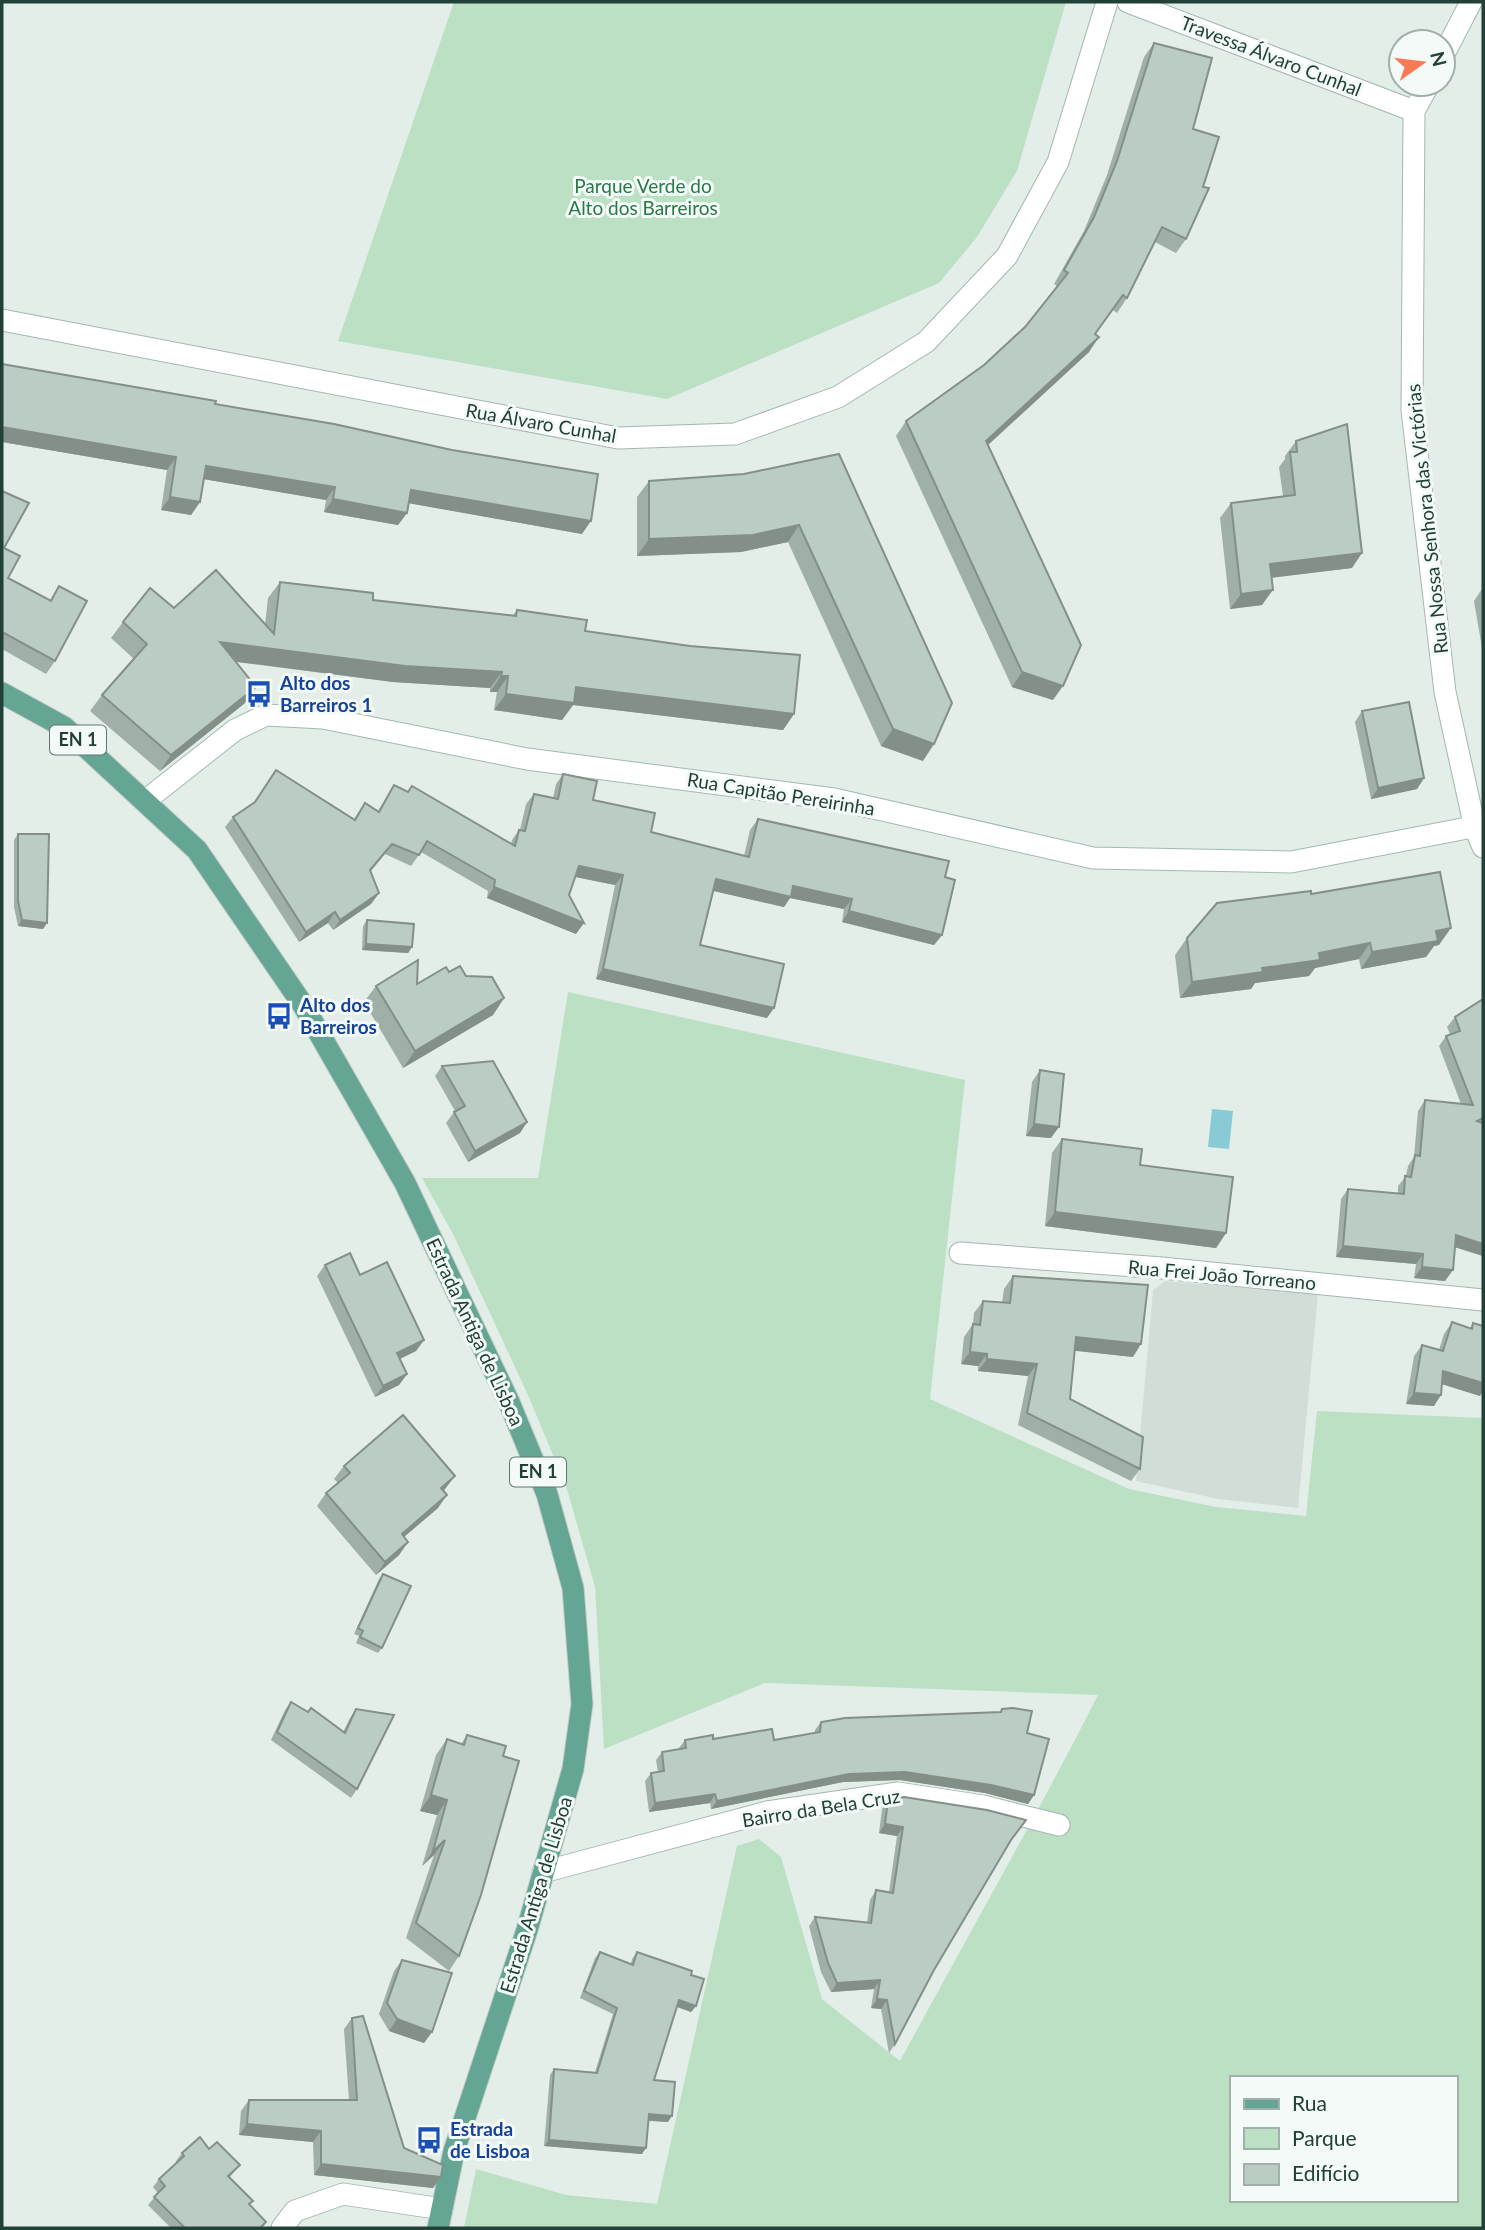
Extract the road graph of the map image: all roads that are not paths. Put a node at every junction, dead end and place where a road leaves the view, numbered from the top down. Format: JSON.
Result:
{"nodes":[{"id":1,"x":1107,"y":2,"type":"edge"},
{"id":2,"x":1128,"y":2,"type":"edge"},
{"id":3,"x":1471,"y":2,"type":"edge"},
{"id":4,"x":1457,"y":29,"type":"edge"},
{"id":5,"x":1421,"y":98,"type":"edge"},
{"id":6,"x":1414,"y":111,"type":"junction"},
{"id":7,"x":2,"y":320,"type":"edge"},
{"id":8,"x":2,"y":693,"type":"edge"},
{"id":9,"x":145,"y":801,"type":"junction"},
{"id":10,"x":1480,"y":833,"type":"edge"},
{"id":11,"x":960,"y":1253,"type":"dead end"},
{"id":12,"x":1483,"y":1300,"type":"edge"},
{"id":13,"x":1059,"y":1825,"type":"dead end"},
{"id":14,"x":543,"y":1872,"type":"junction"},
{"id":15,"x":440,"y":2219,"type":"edge"},
{"id":16,"x":282,"y":2228,"type":"edge"}],
"edges":[{"from":1,"to":7,"type":"street","name":"Rua Álvaro Cunhal"},
{"from":2,"to":6,"type":"street","name":"Travessa Álvaro Cunhal"},
{"from":3,"to":4,"type":"street"},
{"from":5,"to":6,"type":"street","name":"Rua Nossa Senhora das Victórias"},
{"from":6,"to":10,"type":"street","name":"Rua Nossa Senhora das Victórias"},
{"from":8,"to":9,"type":"main road","name":"Estrada Antiga de Lisboa","number":"EN 1"},
{"from":9,"to":10,"type":"street","name":"Rua Capitão Pereirinha"},
{"from":9,"to":14,"type":"main road","name":"Estrada Antiga de Lisboa","number":"EN 1"},
{"from":11,"to":12,"type":"street","name":"Rua Frei João Torreano"},
{"from":13,"to":14,"type":"street","name":"Bairro da Bela Cruz"},
{"from":14,"to":15,"type":"main road","name":"Estrada Antiga de Lisboa","number":"EN 1"},
{"from":15,"to":16,"type":"street"}]}
